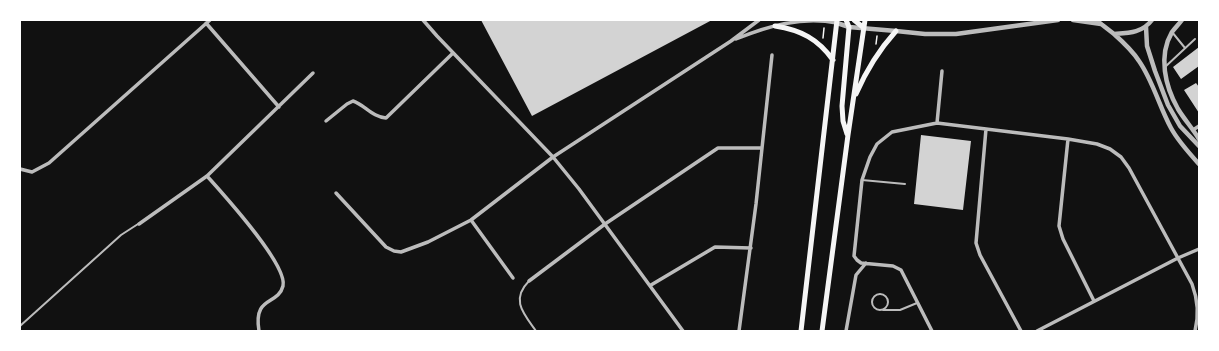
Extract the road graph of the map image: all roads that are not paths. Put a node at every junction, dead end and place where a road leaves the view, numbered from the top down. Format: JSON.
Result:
{"nodes":[{"id":1,"x":423,"y":20,"type":"edge"},
{"id":2,"x":759,"y":20,"type":"edge"},
{"id":3,"x":846,"y":20,"type":"edge"},
{"id":4,"x":854,"y":20,"type":"edge"},
{"id":5,"x":865,"y":20,"type":"edge"},
{"id":6,"x":1058,"y":20,"type":"edge"},
{"id":7,"x":1073,"y":20,"type":"edge"},
{"id":8,"x":1096,"y":20,"type":"edge"},
{"id":9,"x":1152,"y":20,"type":"edge"},
{"id":10,"x":1182,"y":20,"type":"edge"},
{"id":11,"x":208,"y":21,"type":"edge"},
{"id":12,"x":837,"y":22,"type":"edge"},
{"id":13,"x":1101,"y":24,"type":"junction"},
{"id":14,"x":775,"y":26,"type":"junction"},
{"id":15,"x":849,"y":27,"type":"junction"},
{"id":16,"x":1146,"y":27,"type":"junction"},
{"id":17,"x":864,"y":28,"type":"junction"},
{"id":18,"x":896,"y":32,"type":"junction"},
{"id":19,"x":1172,"y":32,"type":"junction"},
{"id":20,"x":1114,"y":34,"type":"junction"},
{"id":21,"x":1195,"y":39,"type":"dead end"},
{"id":22,"x":731,"y":41,"type":"junction"},
{"id":23,"x":1185,"y":48,"type":"junction"},
{"id":24,"x":453,"y":53,"type":"junction"},
{"id":25,"x":772,"y":55,"type":"dead end"},
{"id":26,"x":833,"y":60,"type":"junction"},
{"id":27,"x":1164,"y":68,"type":"junction"},
{"id":28,"x":942,"y":71,"type":"dead end"},
{"id":29,"x":1155,"y":71,"type":"junction"},
{"id":30,"x":313,"y":73,"type":"dead end"},
{"id":31,"x":1165,"y":79,"type":"junction"},
{"id":32,"x":853,"y":101,"type":"junction"},
{"id":33,"x":279,"y":107,"type":"junction"},
{"id":34,"x":326,"y":121,"type":"dead end"},
{"id":35,"x":937,"y":123,"type":"junction"},
{"id":36,"x":1199,"y":126,"type":"edge"},
{"id":37,"x":986,"y":129,"type":"junction"},
{"id":38,"x":1194,"y":130,"type":"junction"},
{"id":39,"x":848,"y":135,"type":"junction"},
{"id":40,"x":1068,"y":139,"type":"junction"},
{"id":41,"x":1199,"y":139,"type":"edge"},
{"id":42,"x":1199,"y":146,"type":"edge"},
{"id":43,"x":762,"y":148,"type":"junction"},
{"id":44,"x":554,"y":157,"type":"junction"},
{"id":45,"x":1199,"y":164,"type":"edge"},
{"id":46,"x":20,"y":169,"type":"edge"},
{"id":47,"x":208,"y":176,"type":"junction"},
{"id":48,"x":862,"y":180,"type":"junction"},
{"id":49,"x":905,"y":184,"type":"dead end"},
{"id":50,"x":336,"y":194,"type":"dead end"},
{"id":51,"x":471,"y":220,"type":"junction"},
{"id":52,"x":139,"y":224,"type":"joint"},
{"id":53,"x":605,"y":224,"type":"junction"},
{"id":54,"x":751,"y":248,"type":"junction"},
{"id":55,"x":1199,"y":249,"type":"edge"},
{"id":56,"x":1178,"y":258,"type":"junction"},
{"id":57,"x":866,"y":263,"type":"junction"},
{"id":58,"x":513,"y":278,"type":"dead end"},
{"id":59,"x":529,"y":281,"type":"joint"},
{"id":60,"x":651,"y":285,"type":"junction"},
{"id":61,"x":1094,"y":301,"type":"junction"},
{"id":62,"x":918,"y":303,"type":"junction"},
{"id":63,"x":882,"y":310,"type":"junction"},
{"id":64,"x":20,"y":326,"type":"edge"},
{"id":65,"x":1198,"y":326,"type":"edge"},
{"id":66,"x":259,"y":331,"type":"edge"},
{"id":67,"x":536,"y":331,"type":"edge"},
{"id":68,"x":684,"y":331,"type":"edge"},
{"id":69,"x":739,"y":331,"type":"edge"},
{"id":70,"x":801,"y":331,"type":"edge"},
{"id":71,"x":822,"y":331,"type":"edge"},
{"id":72,"x":846,"y":331,"type":"edge"},
{"id":73,"x":932,"y":331,"type":"edge"},
{"id":74,"x":1020,"y":331,"type":"edge"},
{"id":75,"x":1037,"y":331,"type":"edge"},
{"id":76,"x":1195,"y":331,"type":"edge"}],
"edges":[{"from":1,"to":24,"type":"street"},
{"from":2,"to":22,"type":"street"},
{"from":3,"to":15,"type":"main road"},
{"from":4,"to":17,"type":"main road"},
{"from":5,"to":17,"type":"main road"},
{"from":6,"to":18,"type":"street"},
{"from":7,"to":13,"type":"street"},
{"from":8,"to":13,"type":"street"},
{"from":9,"to":16,"type":"street"},
{"from":10,"to":19,"type":"street"},
{"from":11,"to":33,"type":"street"},
{"from":11,"to":46,"type":"street"},
{"from":12,"to":14,"type":"street"},
{"from":12,"to":15,"type":"street"},
{"from":12,"to":26,"type":"main road"},
{"from":13,"to":20,"type":"street"},
{"from":14,"to":22,"type":"street"},
{"from":14,"to":26,"type":"main road"},
{"from":15,"to":17,"type":"street"},
{"from":15,"to":39,"type":"main road"},
{"from":16,"to":20,"type":"street"},
{"from":16,"to":29,"type":"street"},
{"from":17,"to":18,"type":"street"},
{"from":17,"to":32,"type":"main road"},
{"from":18,"to":32,"type":"main road"},
{"from":19,"to":23,"type":"lane"},
{"from":19,"to":27,"type":"street"},
{"from":20,"to":45,"type":"street"},
{"from":21,"to":23,"type":"lane"},
{"from":22,"to":44,"type":"street"},
{"from":23,"to":27,"type":"lane"},
{"from":24,"to":34,"type":"street"},
{"from":24,"to":44,"type":"street"},
{"from":25,"to":43,"type":"street"},
{"from":26,"to":70,"type":"main road"},
{"from":27,"to":31,"type":"street"},
{"from":28,"to":35,"type":"street"},
{"from":29,"to":31,"type":"street"},
{"from":29,"to":42,"type":"street"},
{"from":30,"to":33,"type":"street"},
{"from":31,"to":38,"type":"street"},
{"from":32,"to":39,"type":"main road"},
{"from":33,"to":47,"type":"street"},
{"from":35,"to":37,"type":"street"},
{"from":35,"to":48,"type":"street"},
{"from":36,"to":38,"type":"street"},
{"from":37,"to":40,"type":"street"},
{"from":37,"to":74,"type":"street"},
{"from":38,"to":41,"type":"street"},
{"from":39,"to":71,"type":"main road"},
{"from":40,"to":56,"type":"street"},
{"from":40,"to":61,"type":"street"},
{"from":43,"to":53,"type":"street"},
{"from":43,"to":54,"type":"street"},
{"from":44,"to":51,"type":"street"},
{"from":44,"to":53,"type":"street"},
{"from":47,"to":52,"type":"street"},
{"from":47,"to":66,"type":"street"},
{"from":48,"to":49,"type":"lane"},
{"from":48,"to":57,"type":"street"},
{"from":50,"to":51,"type":"street"},
{"from":51,"to":58,"type":"street"},
{"from":52,"to":64,"type":"lane"},
{"from":53,"to":59,"type":"street"},
{"from":53,"to":60,"type":"street"},
{"from":54,"to":60,"type":"street"},
{"from":54,"to":69,"type":"street"},
{"from":55,"to":56,"type":"street"},
{"from":56,"to":61,"type":"street"},
{"from":56,"to":65,"type":"street"},
{"from":57,"to":62,"type":"street"},
{"from":57,"to":72,"type":"street"},
{"from":59,"to":67,"type":"lane"},
{"from":60,"to":68,"type":"street"},
{"from":61,"to":75,"type":"street"},
{"from":62,"to":63,"type":"lane"},
{"from":62,"to":73,"type":"street"},
{"from":63,"to":63,"type":"lane"},
{"from":65,"to":76,"type":"street"}]}
